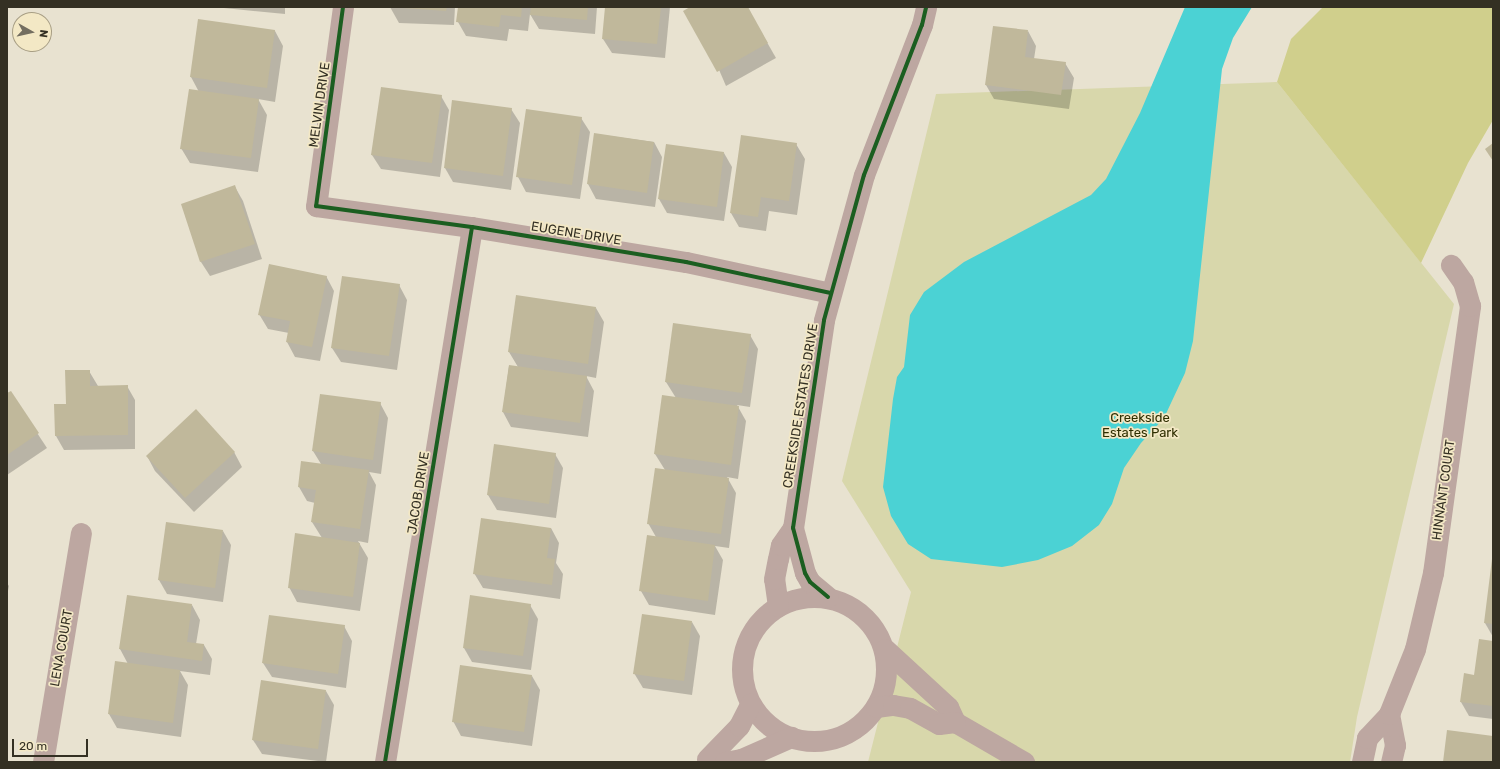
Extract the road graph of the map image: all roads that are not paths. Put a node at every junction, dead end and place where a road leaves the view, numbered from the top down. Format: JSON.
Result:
{"nodes":[{"id":1,"x":342,"y":7,"type":"edge"},
{"id":2,"x":926,"y":7,"type":"edge"},
{"id":3,"x":316,"y":206,"type":"joint"},
{"id":4,"x":472,"y":227,"type":"junction"},
{"id":5,"x":1451,"y":266,"type":"dead end"},
{"id":6,"x":831,"y":293,"type":"junction"},
{"id":7,"x":793,"y":528,"type":"junction"},
{"id":8,"x":81,"y":533,"type":"dead end"},
{"id":9,"x":828,"y":597,"type":"junction"},
{"id":10,"x":778,"y":606,"type":"junction"},
{"id":11,"x":885,"y":649,"type":"junction"},
{"id":12,"x":750,"y":704,"type":"junction"},
{"id":13,"x":876,"y":707,"type":"junction"},
{"id":14,"x":1389,"y":714,"type":"junction"},
{"id":15,"x":955,"y":722,"type":"junction"},
{"id":16,"x":791,"y":737,"type":"junction"},
{"id":17,"x":712,"y":761,"type":"edge"},
{"id":18,"x":43,"y":762,"type":"edge"},
{"id":19,"x":385,"y":762,"type":"edge"},
{"id":20,"x":1024,"y":762,"type":"edge"},
{"id":21,"x":1362,"y":762,"type":"edge"},
{"id":22,"x":1392,"y":762,"type":"edge"}],
"edges":[{"from":1,"to":3,"type":"street","name":"MELVIN DRIVE"},
{"from":2,"to":6,"type":"street","name":"CREEKSIDE ESTATES DRIVE"},
{"from":3,"to":4,"type":"street","name":"EUGENE DRIVE"},
{"from":4,"to":6,"type":"street","name":"EUGENE DRIVE"},
{"from":4,"to":19,"type":"street","name":"JACOB DRIVE"},
{"from":5,"to":14,"type":"street","name":"HINNANT COURT"},
{"from":6,"to":7,"type":"street","name":"CREEKSIDE ESTATES DRIVE"},
{"from":7,"to":9,"type":"street","name":"CREEKSIDE ESTATES DRIVE"},
{"from":7,"to":10,"type":"street","name":"CREEKSIDE ESTATES DRIVE"},
{"from":8,"to":18,"type":"street","name":"LENA COURT"},
{"from":9,"to":10,"type":"street"},
{"from":9,"to":11,"type":"street"},
{"from":10,"to":12,"type":"street"},
{"from":11,"to":13,"type":"street"},
{"from":11,"to":15,"type":"street"},
{"from":12,"to":16,"type":"street"},
{"from":12,"to":17,"type":"street"},
{"from":13,"to":15,"type":"street"},
{"from":13,"to":16,"type":"street"},
{"from":14,"to":21,"type":"street","name":"HINNANT COURT"},
{"from":14,"to":22,"type":"street"},
{"from":15,"to":20,"type":"street"},
{"from":16,"to":17,"type":"street"}]}
